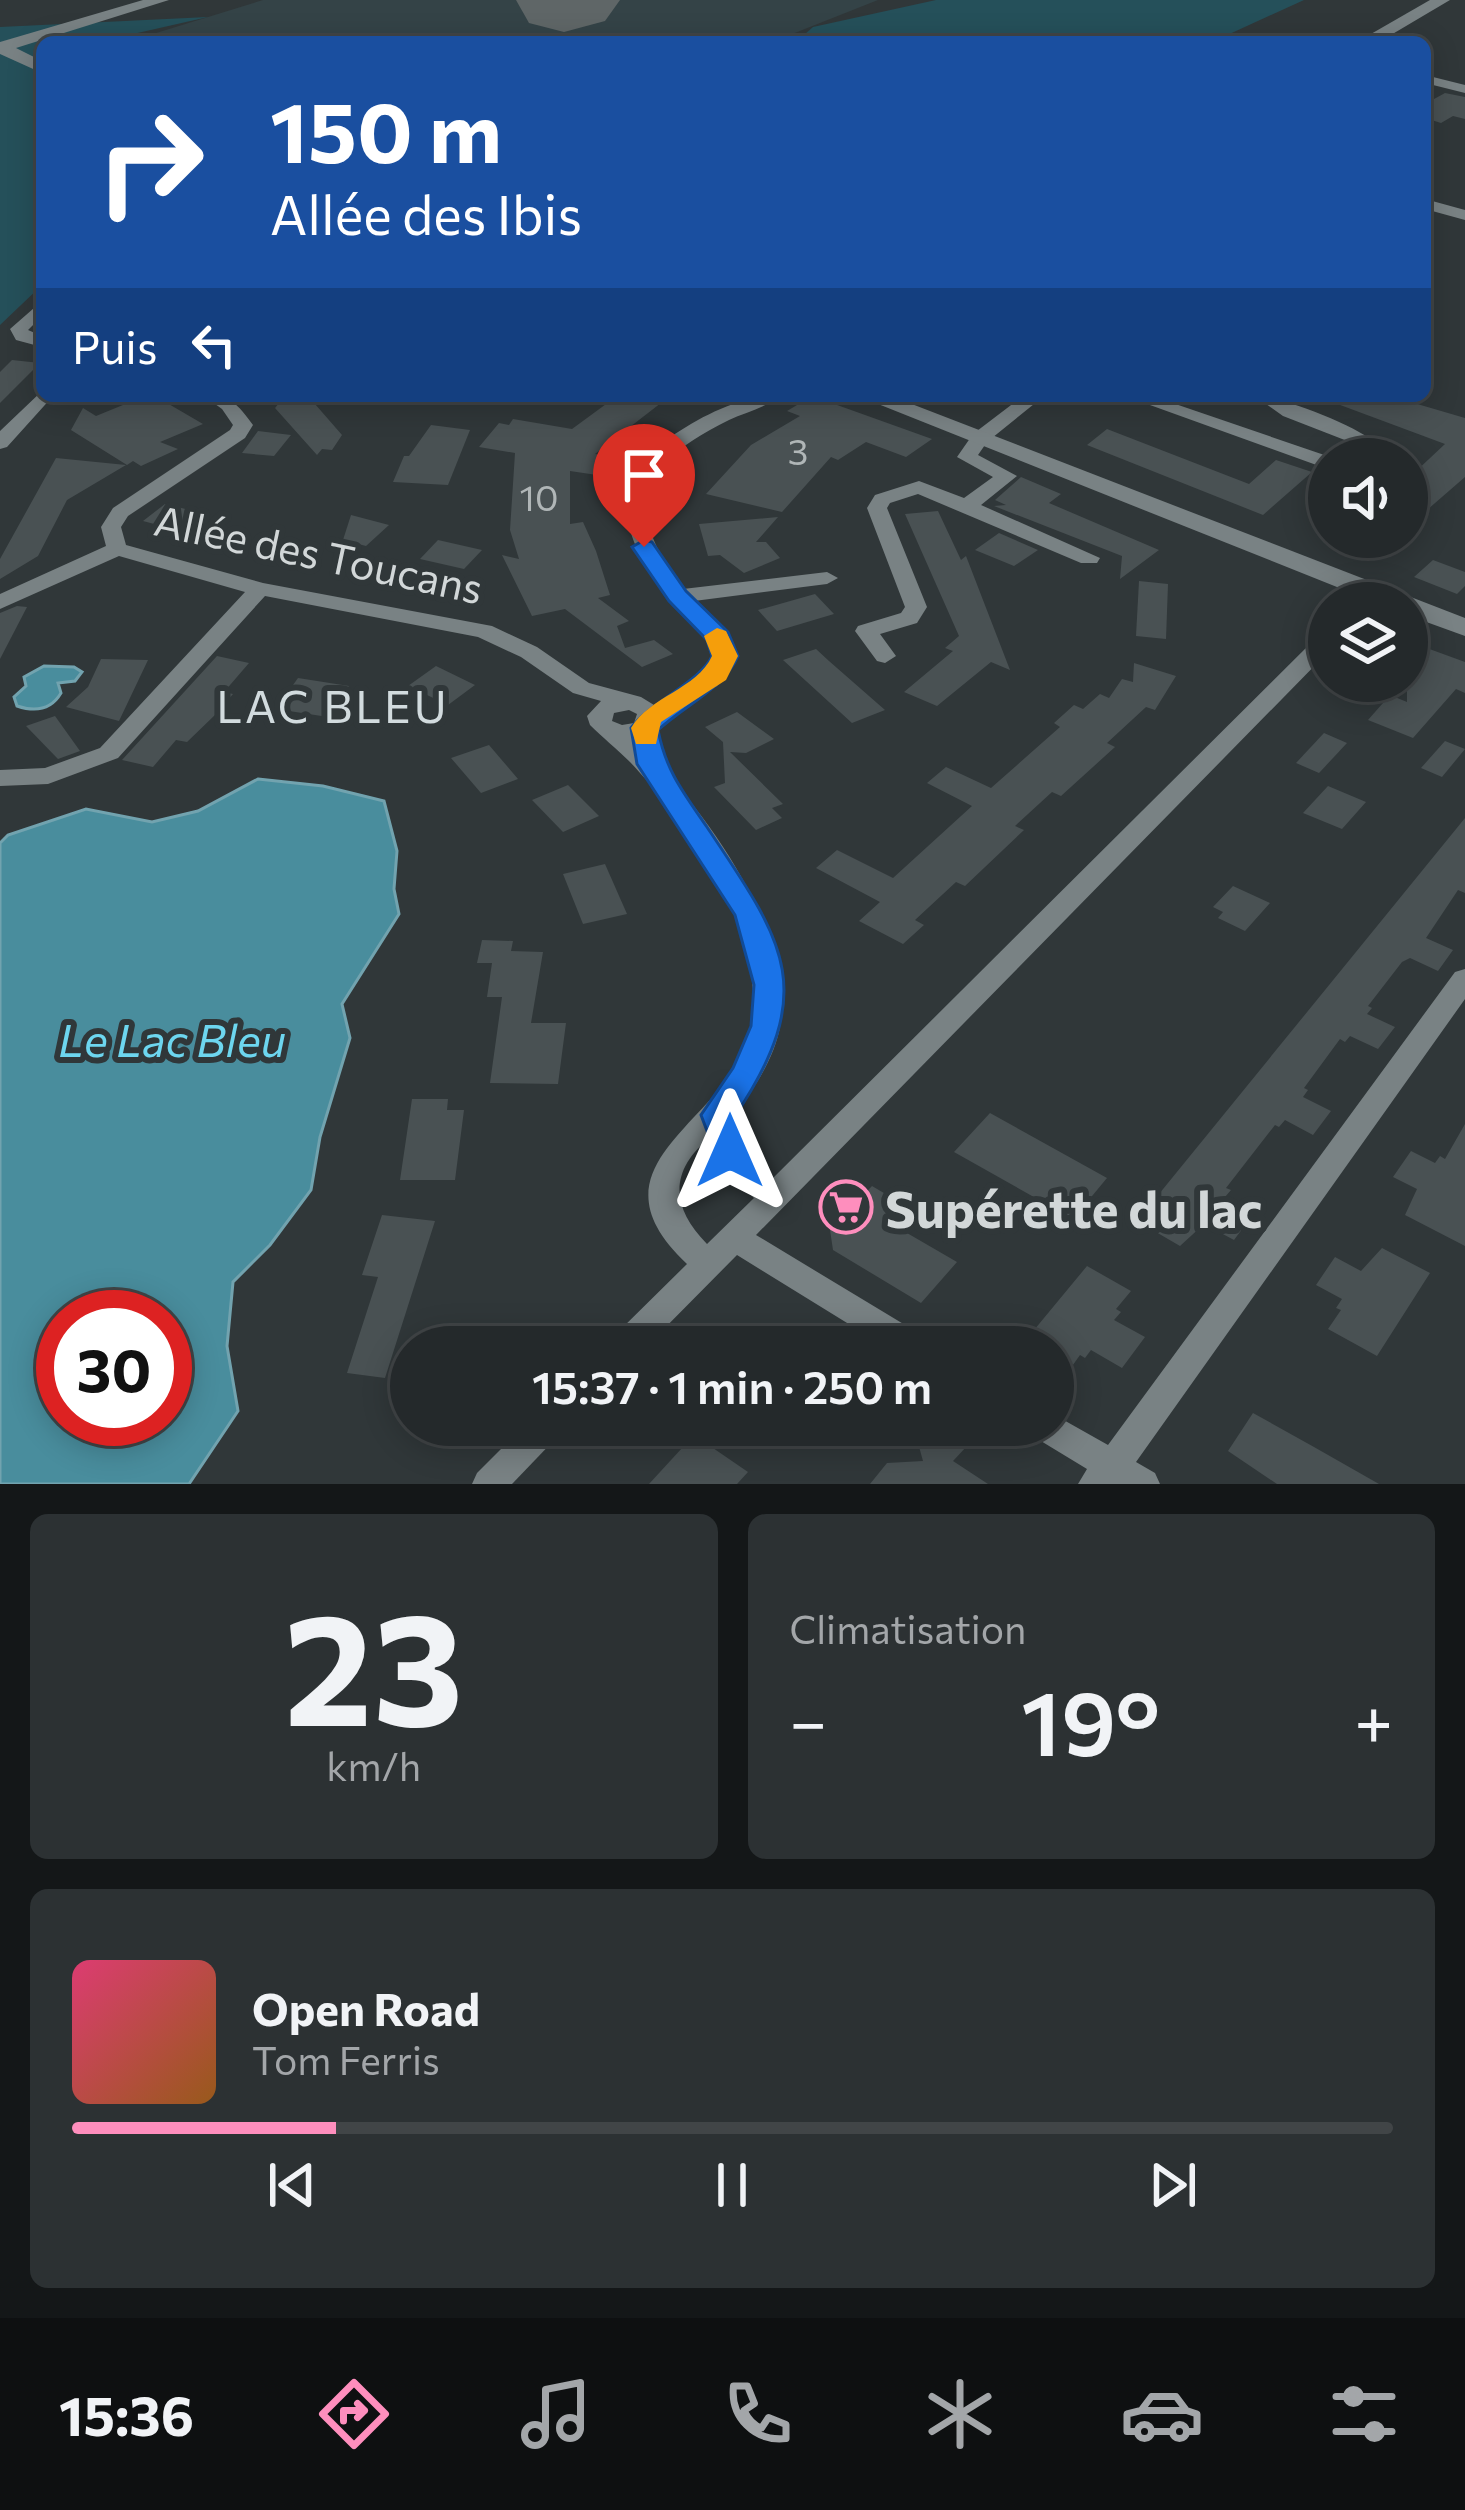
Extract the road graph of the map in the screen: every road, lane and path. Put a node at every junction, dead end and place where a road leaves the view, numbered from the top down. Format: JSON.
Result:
{"nodes":[{"id":1,"x":161,"y":0,"type":"edge"},
{"id":2,"x":1442,"y":0,"type":"edge"},
{"id":3,"x":36,"y":36,"type":"edge"},
{"id":4,"x":38,"y":36,"type":"edge"},
{"id":5,"x":1377,"y":36,"type":"edge"},
{"id":6,"x":0,"y":47,"type":"edge"},
{"id":7,"x":36,"y":65,"type":"edge"},
{"id":8,"x":1431,"y":80,"type":"edge"},
{"id":9,"x":1465,"y":89,"type":"edge"},
{"id":10,"x":1431,"y":206,"type":"edge"},
{"id":11,"x":1465,"y":215,"type":"edge"},
{"id":12,"x":36,"y":312,"type":"edge"},
{"id":13,"x":36,"y":340,"type":"edge"},
{"id":14,"x":38,"y":402,"type":"edge"},
{"id":15,"x":221,"y":402,"type":"edge"},
{"id":16,"x":756,"y":402,"type":"edge"},
{"id":17,"x":886,"y":402,"type":"edge"},
{"id":18,"x":1027,"y":402,"type":"edge"},
{"id":19,"x":1151,"y":402,"type":"edge"},
{"id":20,"x":1272,"y":402,"type":"edge"},
{"id":21,"x":980,"y":438,"type":"junction"},
{"id":22,"x":1358,"y":438,"type":"edge"},
{"id":23,"x":0,"y":443,"type":"edge"},
{"id":24,"x":1308,"y":456,"type":"edge"},
{"id":25,"x":968,"y":505,"type":"junction"},
{"id":26,"x":117,"y":549,"type":"junction"},
{"id":27,"x":1089,"y":558,"type":"dead end"},
{"id":28,"x":827,"y":578,"type":"dead end"},
{"id":29,"x":1330,"y":582,"type":"edge"},
{"id":30,"x":260,"y":589,"type":"junction"},
{"id":31,"x":677,"y":596,"type":"junction"},
{"id":32,"x":0,"y":602,"type":"edge"},
{"id":33,"x":1428,"y":612,"type":"edge"},
{"id":34,"x":1462,"y":623,"type":"edge"},
{"id":35,"x":885,"y":656,"type":"dead end"},
{"id":36,"x":1308,"y":659,"type":"edge"},
{"id":37,"x":581,"y":688,"type":"junction"},
{"id":38,"x":639,"y":712,"type":"junction"},
{"id":39,"x":606,"y":723,"type":"junction"},
{"id":40,"x":651,"y":764,"type":"junction"},
{"id":41,"x":0,"y":778,"type":"edge"},
{"id":42,"x":1465,"y":980,"type":"edge"},
{"id":43,"x":718,"y":1115,"type":"junction"},
{"id":44,"x":772,"y":1196,"type":"junction"},
{"id":45,"x":733,"y":1238,"type":"junction"},
{"id":46,"x":708,"y":1264,"type":"junction"},
{"id":47,"x":646,"y":1326,"type":"edge"},
{"id":48,"x":878,"y":1326,"type":"edge"},
{"id":49,"x":526,"y":1446,"type":"edge"},
{"id":50,"x":1072,"y":1446,"type":"edge"},
{"id":51,"x":1117,"y":1478,"type":"edge"},
{"id":52,"x":488,"y":1484,"type":"edge"}],
"edges":[{"from":1,"to":4,"type":"street"},
{"from":2,"to":5,"type":"street"},
{"from":3,"to":6,"type":"street"},
{"from":6,"to":7,"type":"street"},
{"from":8,"to":9,"type":"street"},
{"from":10,"to":11,"type":"street"},
{"from":12,"to":13,"type":"street"},
{"from":14,"to":23,"type":"street"},
{"from":15,"to":26,"type":"street","name":"Allée des Toucans"},
{"from":16,"to":31,"type":"street"},
{"from":17,"to":21,"type":"street"},
{"from":18,"to":21,"type":"street"},
{"from":19,"to":24,"type":"street"},
{"from":20,"to":22,"type":"street"},
{"from":21,"to":25,"type":"street"},
{"from":21,"to":29,"type":"street"},
{"from":25,"to":27,"type":"street"},
{"from":25,"to":35,"type":"street"},
{"from":26,"to":30,"type":"street","name":"Allée des Toucans"},
{"from":26,"to":32,"type":"street"},
{"from":28,"to":31,"type":"street"},
{"from":30,"to":37,"type":"street","name":"Allée des Toucans"},
{"from":30,"to":41,"type":"street"},
{"from":31,"to":38,"type":"street"},
{"from":33,"to":34,"type":"street"},
{"from":36,"to":44,"type":"street"},
{"from":37,"to":38,"type":"street","name":"Allée des Toucans"},
{"from":37,"to":39,"type":"street","name":"Allée des Toucans"},
{"from":38,"to":39,"type":"street"},
{"from":38,"to":40,"type":"street","name":"Allée des Toucans"},
{"from":39,"to":40,"type":"street","name":"Allée des Toucans"},
{"from":40,"to":43,"type":"street","name":"Allée des Toucans"},
{"from":42,"to":51,"type":"street"},
{"from":43,"to":44,"type":"street"},
{"from":43,"to":46,"type":"street","name":"Allée des Toucans"},
{"from":44,"to":45,"type":"street"},
{"from":45,"to":46,"type":"street"},
{"from":45,"to":48,"type":"street"},
{"from":46,"to":47,"type":"street"},
{"from":49,"to":52,"type":"street"},
{"from":50,"to":51,"type":"street"}]}
